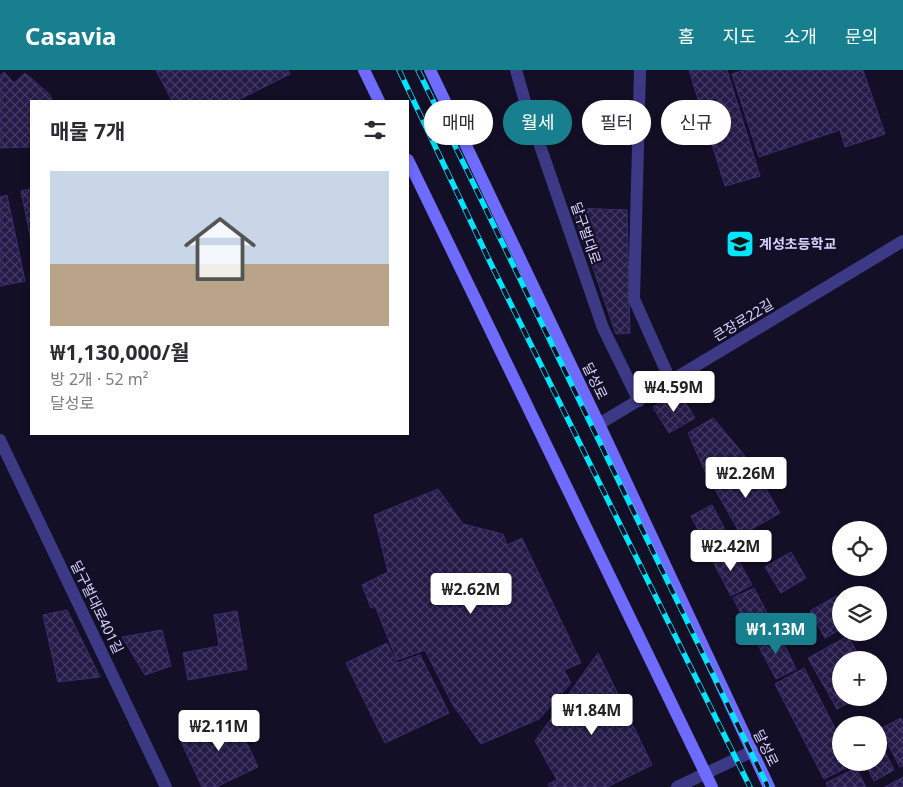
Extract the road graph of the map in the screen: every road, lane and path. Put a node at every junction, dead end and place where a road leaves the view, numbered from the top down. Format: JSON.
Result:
{"nodes":[{"id":1,"x":364,"y":70,"type":"edge"},
{"id":2,"x":430,"y":70,"type":"edge"},
{"id":3,"x":516,"y":70,"type":"edge"},
{"id":4,"x":640,"y":70,"type":"edge"},
{"id":5,"x":379,"y":100,"type":"edge"},
{"id":6,"x":409,"y":162,"type":"edge"},
{"id":7,"x":903,"y":241,"type":"edge"},
{"id":8,"x":671,"y":382,"type":"junction"},
{"id":9,"x":639,"y":402,"type":"junction"},
{"id":10,"x":599,"y":424,"type":"junction"},
{"id":11,"x":0,"y":440,"type":"edge"},
{"id":12,"x":751,"y":752,"type":"junction"},
{"id":13,"x":706,"y":773,"type":"junction"},
{"id":14,"x":166,"y":787,"type":"edge"},
{"id":15,"x":677,"y":787,"type":"edge"},
{"id":16,"x":712,"y":787,"type":"edge"},
{"id":17,"x":769,"y":787,"type":"edge"}],
"edges":[{"from":1,"to":5,"type":"main road"},
{"from":2,"to":10,"type":"main road","name":"달성로"},
{"from":3,"to":9,"type":"street","name":"달구벌대로"},
{"from":4,"to":8,"type":"street"},
{"from":6,"to":13,"type":"main road"},
{"from":7,"to":8,"type":"street","name":"큰장로22길"},
{"from":8,"to":9,"type":"street","name":"큰장로22길"},
{"from":9,"to":10,"type":"street","name":"큰장로22길"},
{"from":10,"to":12,"type":"main road","name":"달성로"},
{"from":11,"to":14,"type":"street","name":"달구벌대로401길"},
{"from":12,"to":13,"type":"street"},
{"from":12,"to":17,"type":"main road","name":"달성로"},
{"from":13,"to":15,"type":"street"},
{"from":13,"to":16,"type":"main road"}]}
